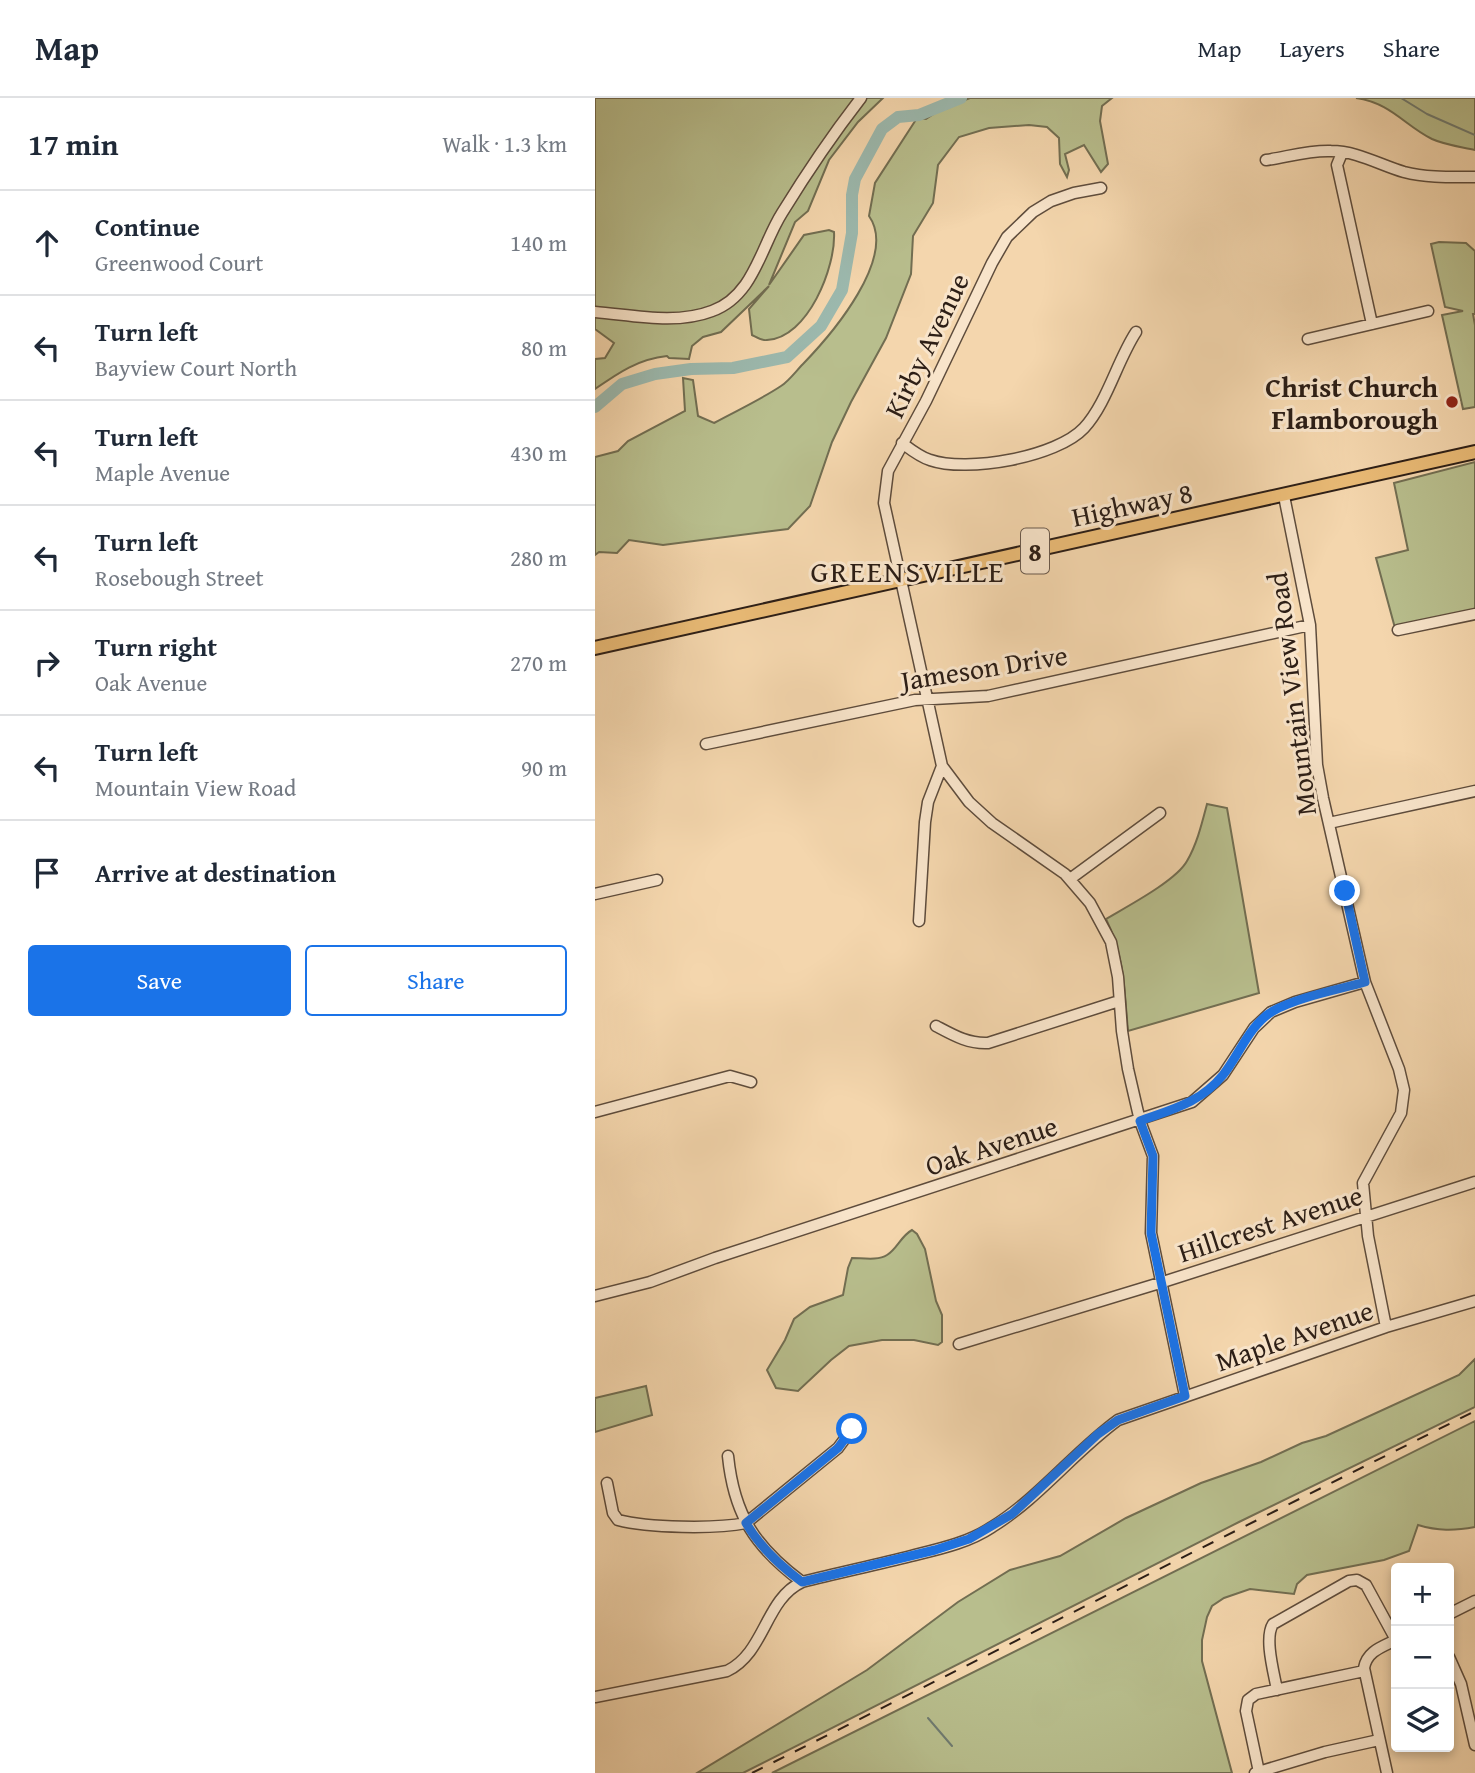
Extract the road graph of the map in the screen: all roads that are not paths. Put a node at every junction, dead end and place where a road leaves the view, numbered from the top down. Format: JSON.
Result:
{"nodes":[{"id":1,"x":861,"y":98,"type":"edge"},
{"id":2,"x":1342,"y":153,"type":"junction"},
{"id":3,"x":1266,"y":160,"type":"dead end"},
{"id":4,"x":1475,"y":177,"type":"edge"},
{"id":5,"x":1101,"y":188,"type":"dead end"},
{"id":6,"x":1428,"y":311,"type":"dead end"},
{"id":7,"x":595,"y":312,"type":"edge"},
{"id":8,"x":1372,"y":324,"type":"junction"},
{"id":9,"x":1136,"y":332,"type":"dead end"},
{"id":10,"x":1308,"y":339,"type":"dead end"},
{"id":11,"x":902,"y":443,"type":"junction"},
{"id":12,"x":1475,"y":452,"type":"edge"},
{"id":13,"x":1284,"y":496,"type":"junction"},
{"id":14,"x":901,"y":581,"type":"junction"},
{"id":15,"x":1475,"y":614,"type":"edge"},
{"id":16,"x":1310,"y":625,"type":"junction"},
{"id":17,"x":1398,"y":630,"type":"dead end"},
{"id":18,"x":595,"y":648,"type":"edge"},
{"id":19,"x":926,"y":700,"type":"junction"},
{"id":20,"x":706,"y":744,"type":"dead end"},
{"id":21,"x":941,"y":765,"type":"junction"},
{"id":22,"x":1475,"y":791,"type":"edge"},
{"id":23,"x":1160,"y":813,"type":"dead end"},
{"id":24,"x":1329,"y":823,"type":"junction"},
{"id":25,"x":1070,"y":879,"type":"junction"},
{"id":26,"x":657,"y":880,"type":"dead end"},
{"id":27,"x":595,"y":894,"type":"edge"},
{"id":28,"x":919,"y":921,"type":"dead end"},
{"id":29,"x":1365,"y":982,"type":"junction"},
{"id":30,"x":1119,"y":1000,"type":"junction"},
{"id":31,"x":936,"y":1026,"type":"dead end"},
{"id":32,"x":751,"y":1082,"type":"dead end"},
{"id":33,"x":595,"y":1112,"type":"edge"},
{"id":34,"x":1140,"y":1121,"type":"junction"},
{"id":35,"x":1475,"y":1182,"type":"edge"},
{"id":36,"x":1366,"y":1216,"type":"junction"},
{"id":37,"x":1163,"y":1282,"type":"junction"},
{"id":38,"x":595,"y":1296,"type":"edge"},
{"id":39,"x":1475,"y":1301,"type":"edge"},
{"id":40,"x":1386,"y":1327,"type":"junction"},
{"id":41,"x":959,"y":1344,"type":"dead end"},
{"id":42,"x":1185,"y":1396,"type":"junction"},
{"id":43,"x":852,"y":1429,"type":"dead end"},
{"id":44,"x":728,"y":1456,"type":"dead end"},
{"id":45,"x":607,"y":1483,"type":"dead end"},
{"id":46,"x":746,"y":1523,"type":"junction"},
{"id":47,"x":802,"y":1582,"type":"junction"},
{"id":48,"x":1475,"y":1601,"type":"edge"},
{"id":49,"x":1454,"y":1612,"type":"edge"},
{"id":50,"x":1391,"y":1631,"type":"edge"},
{"id":51,"x":1391,"y":1643,"type":"edge"},
{"id":52,"x":1454,"y":1668,"type":"edge"},
{"id":53,"x":1364,"y":1671,"type":"junction"},
{"id":54,"x":1277,"y":1690,"type":"junction"},
{"id":55,"x":595,"y":1697,"type":"edge"},
{"id":56,"x":1472,"y":1716,"type":"edge"},
{"id":57,"x":1379,"y":1740,"type":"junction"},
{"id":58,"x":1475,"y":1745,"type":"edge"},
{"id":59,"x":1257,"y":1772,"type":"edge"},
{"id":60,"x":1387,"y":1773,"type":"edge"}],
"edges":[{"from":1,"to":7,"type":"street"},
{"from":2,"to":3,"type":"street"},
{"from":2,"to":4,"type":"street"},
{"from":2,"to":8,"type":"street"},
{"from":5,"to":11,"type":"street","name":"Kirby Avenue"},
{"from":6,"to":8,"type":"street"},
{"from":8,"to":10,"type":"street"},
{"from":9,"to":11,"type":"street"},
{"from":11,"to":14,"type":"street","name":"Kirby Avenue"},
{"from":12,"to":13,"type":"main road","name":"Highway 8","number":"8"},
{"from":13,"to":14,"type":"main road","name":"Highway 8","number":"8"},
{"from":13,"to":16,"type":"street","name":"Mountain View Road"},
{"from":14,"to":18,"type":"main road","name":"Highway 8","number":"8"},
{"from":14,"to":19,"type":"street","name":"Kirby Avenue"},
{"from":15,"to":17,"type":"street"},
{"from":16,"to":19,"type":"street","name":"Jameson Drive"},
{"from":16,"to":24,"type":"street","name":"Mountain View Road"},
{"from":19,"to":20,"type":"street","name":"Jameson Drive"},
{"from":19,"to":21,"type":"street","name":"Kirby Avenue"},
{"from":21,"to":25,"type":"street"},
{"from":21,"to":28,"type":"street"},
{"from":22,"to":24,"type":"street"},
{"from":23,"to":25,"type":"street"},
{"from":24,"to":29,"type":"street","name":"Mountain View Road"},
{"from":25,"to":30,"type":"street"},
{"from":26,"to":27,"type":"street"},
{"from":29,"to":34,"type":"street","name":"Oak Avenue"},
{"from":29,"to":36,"type":"street","name":"Mountain View Road"},
{"from":30,"to":31,"type":"street"},
{"from":30,"to":34,"type":"street"},
{"from":32,"to":33,"type":"street"},
{"from":34,"to":37,"type":"street"},
{"from":34,"to":38,"type":"street","name":"Oak Avenue"},
{"from":35,"to":36,"type":"street","name":"Hillcrest Avenue"},
{"from":36,"to":37,"type":"street","name":"Hillcrest Avenue"},
{"from":36,"to":40,"type":"street","name":"Mountain View Road"},
{"from":37,"to":41,"type":"street","name":"Hillcrest Avenue"},
{"from":37,"to":42,"type":"street"},
{"from":39,"to":40,"type":"street","name":"Maple Avenue"},
{"from":40,"to":42,"type":"street","name":"Maple Avenue"},
{"from":42,"to":47,"type":"street","name":"Maple Avenue"},
{"from":43,"to":46,"type":"street"},
{"from":44,"to":46,"type":"street"},
{"from":45,"to":46,"type":"street"},
{"from":46,"to":47,"type":"street"},
{"from":47,"to":55,"type":"street"},
{"from":48,"to":49,"type":"street"},
{"from":50,"to":54,"type":"street"},
{"from":51,"to":53,"type":"street"},
{"from":52,"to":56,"type":"street"},
{"from":53,"to":54,"type":"street"},
{"from":53,"to":57,"type":"street"},
{"from":54,"to":59,"type":"street"},
{"from":56,"to":58,"type":"street"},
{"from":57,"to":59,"type":"street"},
{"from":57,"to":60,"type":"street"}]}
